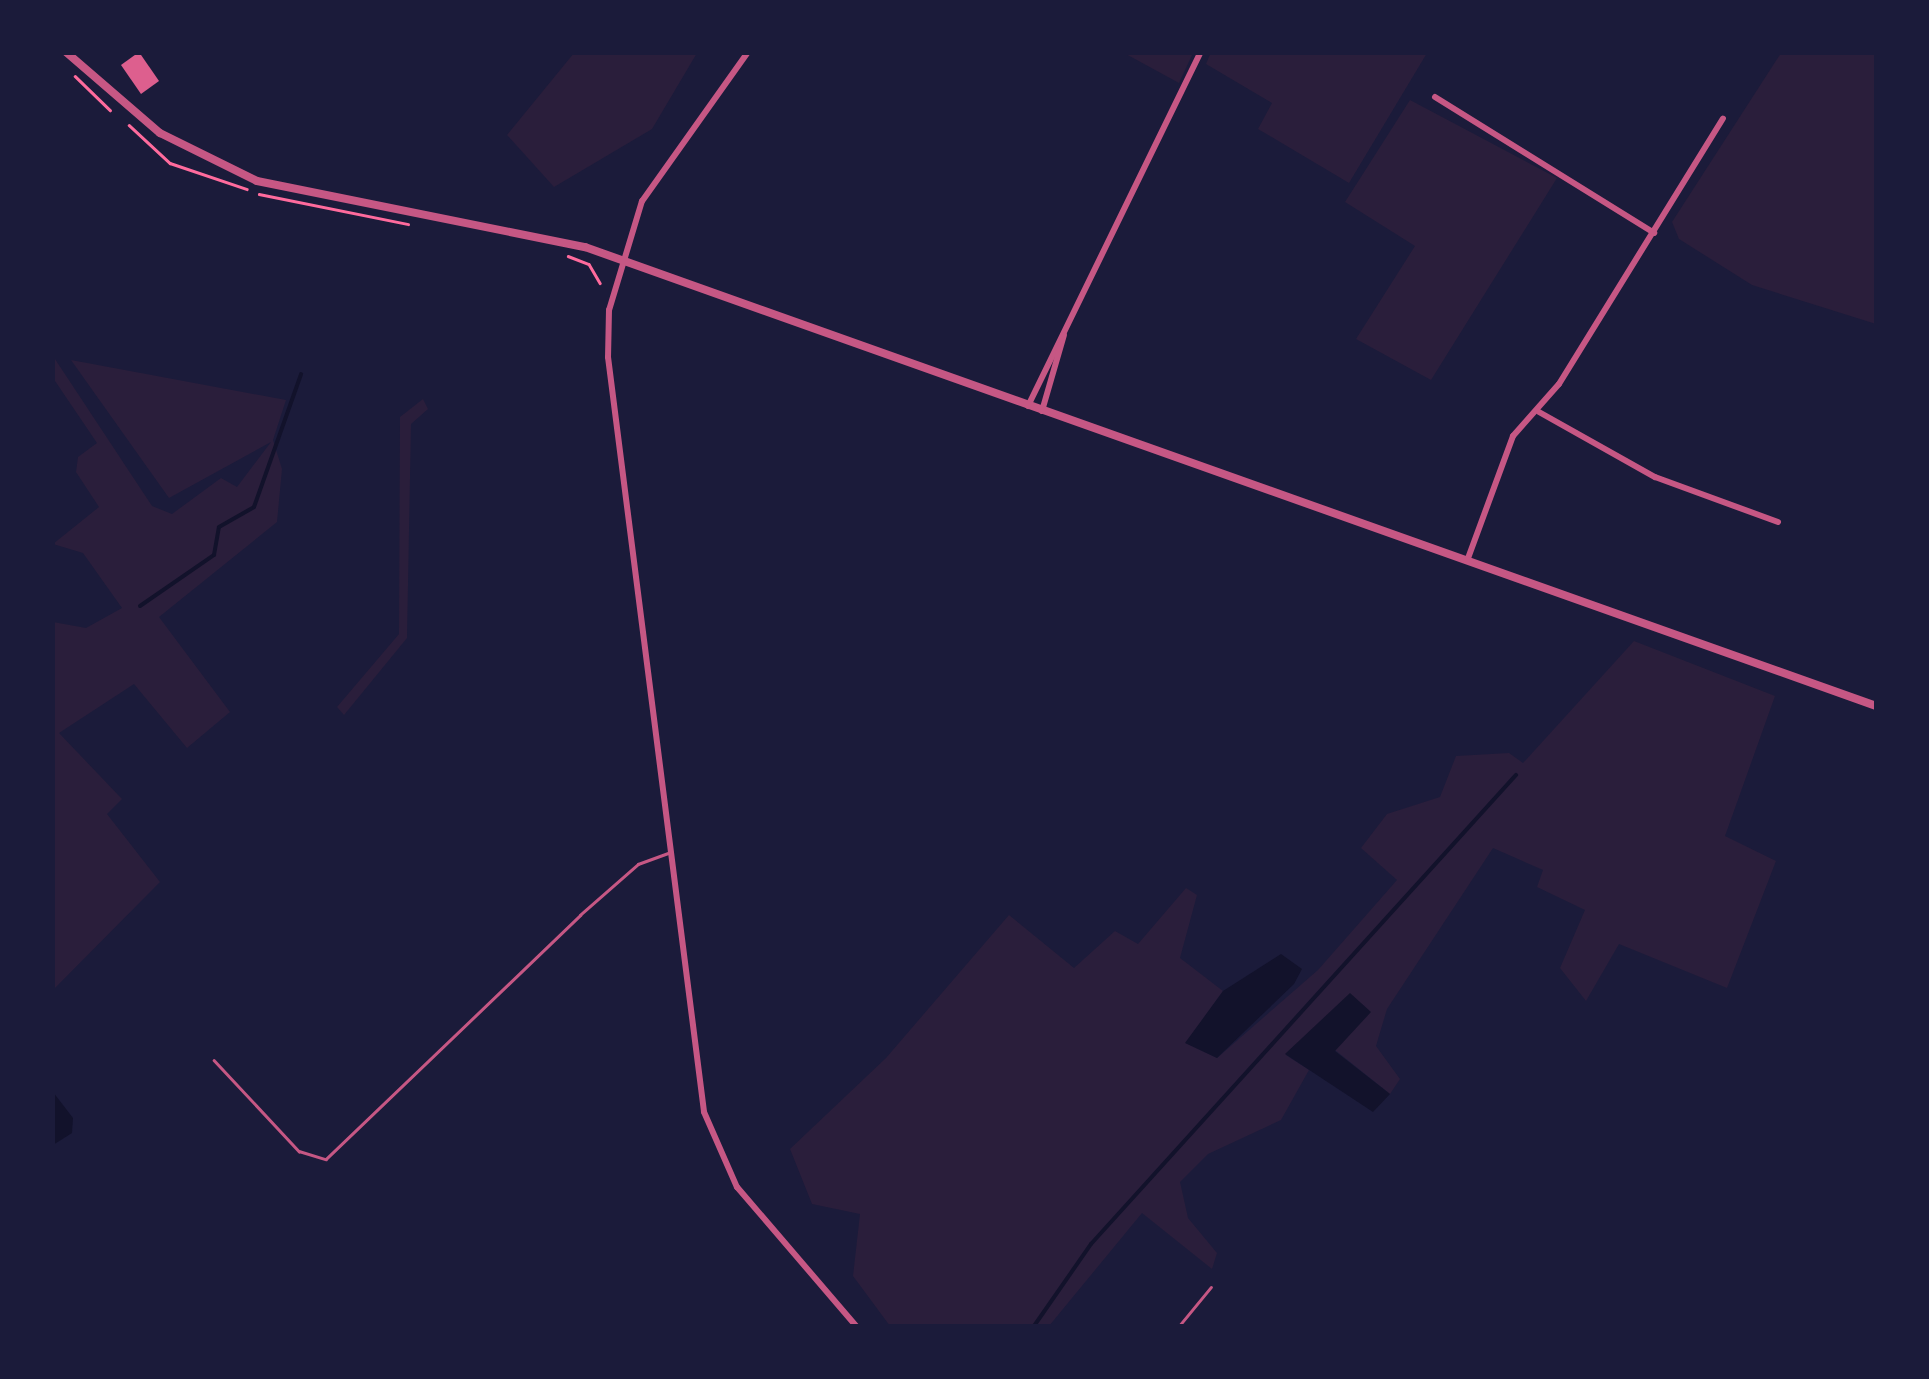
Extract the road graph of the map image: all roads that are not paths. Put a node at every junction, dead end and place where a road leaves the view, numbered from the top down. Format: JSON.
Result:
{"nodes":[{"id":1,"x":66,"y":52,"type":"edge"},
{"id":2,"x":748,"y":52,"type":"edge"},
{"id":3,"x":1201,"y":52,"type":"edge"},
{"id":4,"x":1435,"y":96,"type":"dead end"},
{"id":5,"x":1722,"y":118,"type":"dead end"},
{"id":6,"x":1654,"y":232,"type":"junction"},
{"id":7,"x":622,"y":260,"type":"junction"},
{"id":8,"x":1064,"y":334,"type":"junction"},
{"id":9,"x":1028,"y":406,"type":"junction"},
{"id":10,"x":1042,"y":411,"type":"junction"},
{"id":11,"x":1539,"y":412,"type":"junction"},
{"id":12,"x":1778,"y":522,"type":"dead end"},
{"id":13,"x":1467,"y":561,"type":"junction"},
{"id":14,"x":1876,"y":706,"type":"edge"},
{"id":15,"x":670,"y":853,"type":"junction"},
{"id":16,"x":214,"y":1060,"type":"dead end"},
{"id":17,"x":1211,"y":1287,"type":"dead end"},
{"id":18,"x":856,"y":1326,"type":"edge"},
{"id":19,"x":1179,"y":1326,"type":"edge"}],
"edges":[{"from":1,"to":7,"type":"street"},
{"from":2,"to":7,"type":"street"},
{"from":3,"to":8,"type":"street"},
{"from":4,"to":6,"type":"street"},
{"from":5,"to":6,"type":"street"},
{"from":6,"to":11,"type":"street"},
{"from":7,"to":9,"type":"street"},
{"from":7,"to":15,"type":"street"},
{"from":8,"to":9,"type":"street"},
{"from":8,"to":10,"type":"street"},
{"from":9,"to":10,"type":"street"},
{"from":10,"to":13,"type":"street"},
{"from":11,"to":12,"type":"street"},
{"from":11,"to":13,"type":"street"},
{"from":13,"to":14,"type":"street"},
{"from":15,"to":16,"type":"lane"},
{"from":15,"to":18,"type":"street"},
{"from":17,"to":19,"type":"lane"}]}
